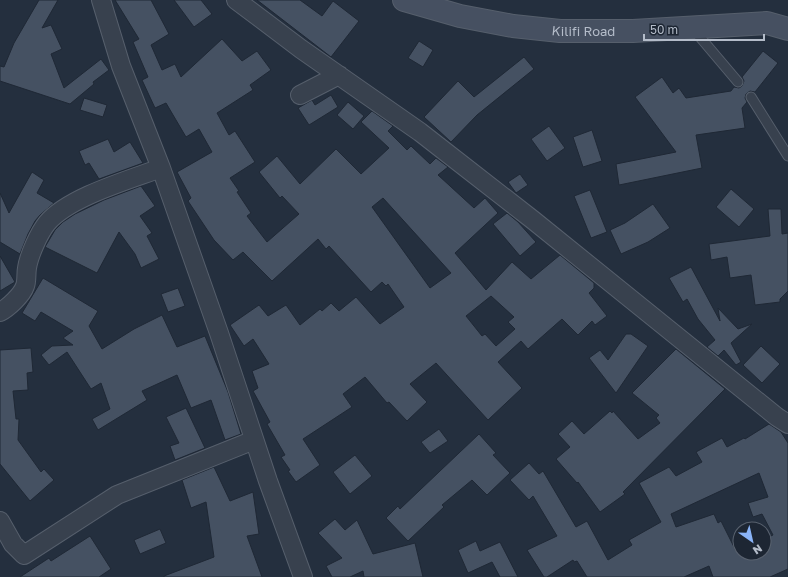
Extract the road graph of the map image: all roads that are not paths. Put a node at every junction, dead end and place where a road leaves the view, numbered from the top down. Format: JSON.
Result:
{"nodes":[{"id":1,"x":101,"y":0,"type":"edge"},
{"id":2,"x":236,"y":0,"type":"edge"},
{"id":3,"x":404,"y":0,"type":"edge"},
{"id":4,"x":788,"y":15,"type":"edge"},
{"id":5,"x":767,"y":23,"type":"junction"},
{"id":6,"x":692,"y":27,"type":"junction"},
{"id":7,"x":788,"y":28,"type":"edge"},
{"id":8,"x":339,"y":75,"type":"junction"},
{"id":9,"x":738,"y":82,"type":"dead end"},
{"id":10,"x":300,"y":95,"type":"dead end"},
{"id":11,"x":751,"y":97,"type":"dead end"},
{"id":12,"x":788,"y":156,"type":"edge"},
{"id":13,"x":162,"y":168,"type":"junction"},
{"id":14,"x":0,"y":312,"type":"edge"},
{"id":15,"x":788,"y":424,"type":"edge"},
{"id":16,"x":254,"y":440,"type":"junction"},
{"id":17,"x":0,"y":521,"type":"edge"},
{"id":18,"x":303,"y":577,"type":"edge"}],
"edges":[{"from":1,"to":13,"type":"street"},
{"from":2,"to":8,"type":"street"},
{"from":3,"to":6,"type":"street","name":"Kilifi Road"},
{"from":4,"to":5,"type":"street","name":"Kilifi Road"},
{"from":5,"to":6,"type":"street","name":"Kilifi Road"},
{"from":5,"to":7,"type":"street","name":"Kilifi Road"},
{"from":6,"to":9,"type":"lane"},
{"from":8,"to":10,"type":"street"},
{"from":8,"to":15,"type":"street"},
{"from":11,"to":12,"type":"lane"},
{"from":13,"to":14,"type":"street"},
{"from":13,"to":16,"type":"street"},
{"from":16,"to":17,"type":"street"},
{"from":16,"to":18,"type":"street"}]}
